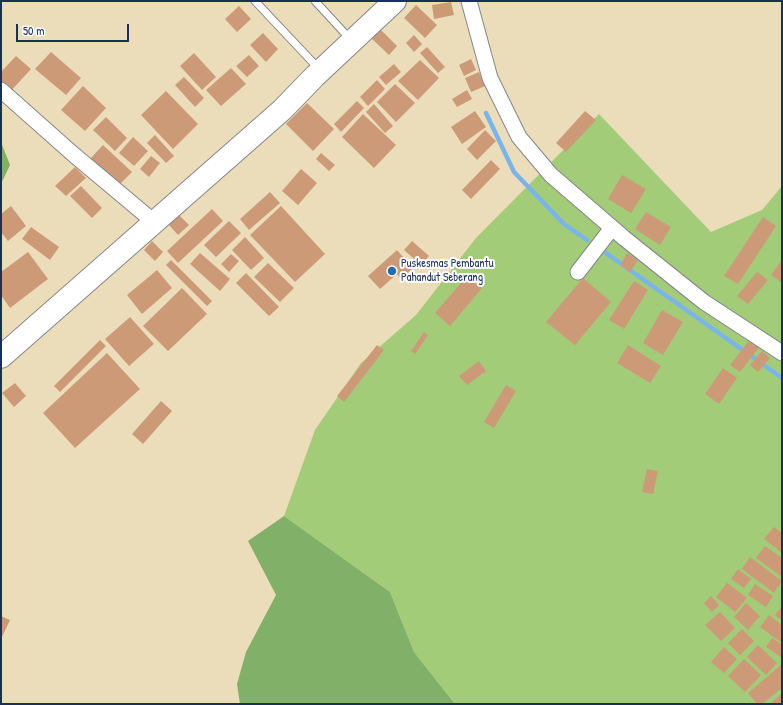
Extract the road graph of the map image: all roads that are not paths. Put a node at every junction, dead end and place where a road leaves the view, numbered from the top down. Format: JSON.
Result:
{"nodes":[{"id":1,"x":255,"y":1,"type":"edge"},
{"id":2,"x":315,"y":1,"type":"edge"},
{"id":3,"x":395,"y":1,"type":"edge"},
{"id":4,"x":469,"y":1,"type":"edge"},
{"id":5,"x":352,"y":41,"type":"junction"},
{"id":6,"x":321,"y":70,"type":"junction"},
{"id":7,"x":1,"y":90,"type":"edge"},
{"id":8,"x":154,"y":222,"type":"junction"},
{"id":9,"x":612,"y":228,"type":"junction"},
{"id":10,"x":578,"y":272,"type":"dead end"},
{"id":11,"x":782,"y":353,"type":"edge"},
{"id":12,"x":1,"y":357,"type":"edge"}],
"edges":[{"from":1,"to":6,"type":"lane"},
{"from":2,"to":5,"type":"lane"},
{"from":3,"to":5,"type":"highway"},
{"from":4,"to":9,"type":"street"},
{"from":5,"to":6,"type":"highway"},
{"from":6,"to":8,"type":"highway"},
{"from":7,"to":8,"type":"street"},
{"from":8,"to":12,"type":"highway"},
{"from":9,"to":10,"type":"street"},
{"from":9,"to":11,"type":"street"}]}
